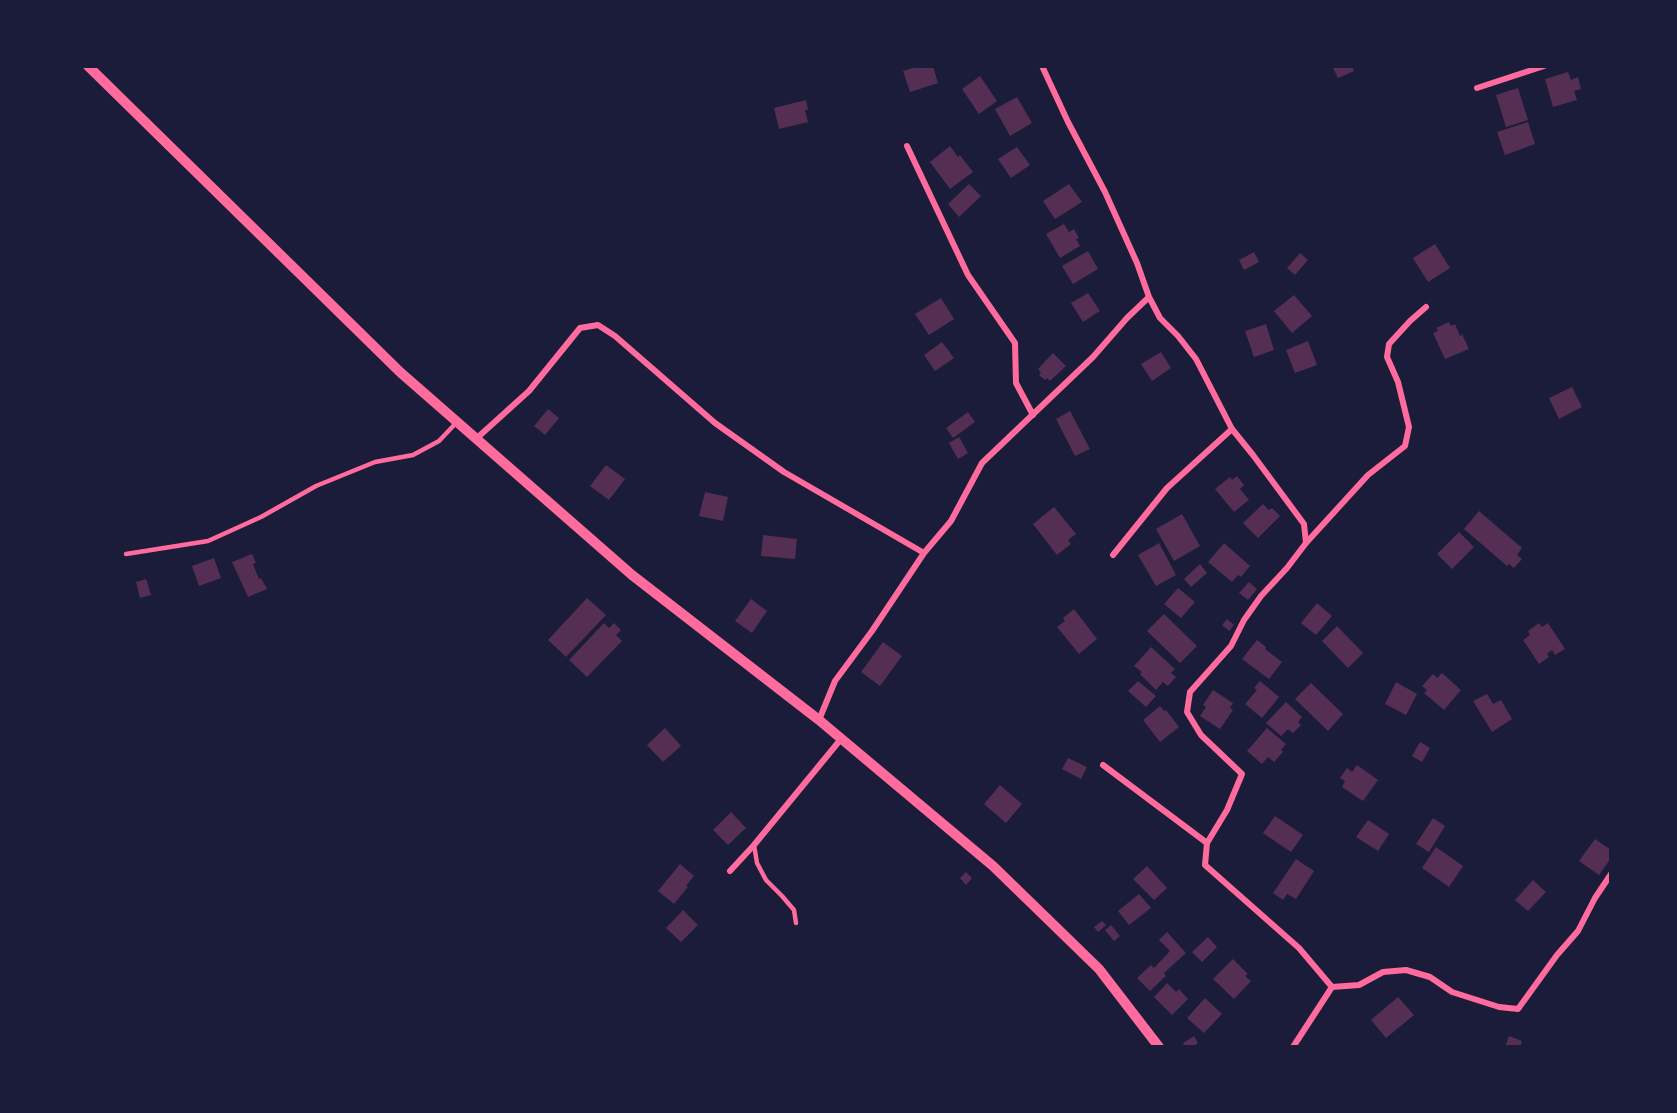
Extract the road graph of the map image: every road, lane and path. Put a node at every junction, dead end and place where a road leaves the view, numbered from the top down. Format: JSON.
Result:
{"nodes":[{"id":1,"x":88,"y":66,"type":"edge"},
{"id":2,"x":1042,"y":66,"type":"edge"},
{"id":3,"x":1544,"y":66,"type":"edge"},
{"id":4,"x":1477,"y":88,"type":"dead end"},
{"id":5,"x":907,"y":146,"type":"dead end"},
{"id":6,"x":1149,"y":297,"type":"junction"},
{"id":7,"x":1426,"y":307,"type":"dead end"},
{"id":8,"x":1033,"y":416,"type":"junction"},
{"id":9,"x":458,"y":422,"type":"junction"},
{"id":10,"x":1232,"y":429,"type":"junction"},
{"id":11,"x":477,"y":438,"type":"junction"},
{"id":12,"x":1306,"y":543,"type":"junction"},
{"id":13,"x":924,"y":553,"type":"junction"},
{"id":14,"x":126,"y":554,"type":"dead end"},
{"id":15,"x":1113,"y":555,"type":"dead end"},
{"id":16,"x":819,"y":720,"type":"junction"},
{"id":17,"x":841,"y":739,"type":"junction"},
{"id":18,"x":1103,"y":765,"type":"dead end"},
{"id":19,"x":1207,"y":843,"type":"junction"},
{"id":20,"x":754,"y":845,"type":"junction"},
{"id":21,"x":730,"y":871,"type":"dead end"},
{"id":22,"x":1611,"y":874,"type":"edge"},
{"id":23,"x":796,"y":923,"type":"dead end"},
{"id":24,"x":1332,"y":987,"type":"junction"},
{"id":25,"x":1159,"y":1047,"type":"edge"},
{"id":26,"x":1293,"y":1047,"type":"edge"}],
"edges":[{"from":1,"to":9,"type":"street"},
{"from":2,"to":6,"type":"street"},
{"from":3,"to":4,"type":"street"},
{"from":5,"to":8,"type":"street"},
{"from":6,"to":8,"type":"street"},
{"from":6,"to":10,"type":"street"},
{"from":7,"to":12,"type":"street"},
{"from":8,"to":13,"type":"street"},
{"from":9,"to":11,"type":"street"},
{"from":9,"to":14,"type":"lane"},
{"from":10,"to":12,"type":"street"},
{"from":10,"to":15,"type":"street"},
{"from":11,"to":13,"type":"street"},
{"from":11,"to":16,"type":"street"},
{"from":12,"to":19,"type":"street"},
{"from":13,"to":16,"type":"street"},
{"from":16,"to":17,"type":"street"},
{"from":17,"to":20,"type":"street"},
{"from":17,"to":25,"type":"street"},
{"from":18,"to":19,"type":"street"},
{"from":19,"to":24,"type":"street"},
{"from":20,"to":21,"type":"street"},
{"from":20,"to":23,"type":"lane"},
{"from":22,"to":24,"type":"street"},
{"from":24,"to":26,"type":"street"}]}
